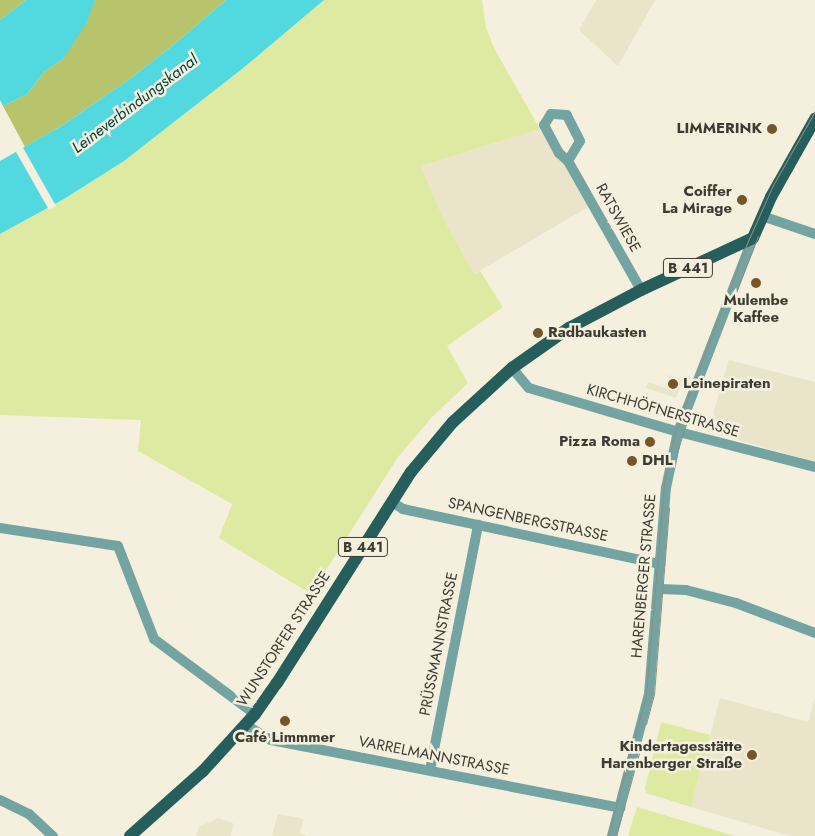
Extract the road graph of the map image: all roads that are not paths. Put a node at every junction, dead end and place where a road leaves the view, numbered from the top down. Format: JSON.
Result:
{"nodes":[{"id":1,"x":815,"y":119,"type":"edge"},
{"id":2,"x":568,"y":161,"type":"dead end"},
{"id":3,"x":762,"y":216,"type":"junction"},
{"id":4,"x":815,"y":234,"type":"edge"},
{"id":5,"x":753,"y":238,"type":"junction"},
{"id":6,"x":641,"y":290,"type":"junction"},
{"id":7,"x":512,"y":368,"type":"junction"},
{"id":8,"x":678,"y":432,"type":"junction"},
{"id":9,"x":815,"y":467,"type":"edge"},
{"id":10,"x":392,"y":502,"type":"junction"},
{"id":11,"x":478,"y":525,"type":"junction"},
{"id":12,"x":0,"y":528,"type":"edge"},
{"id":13,"x":660,"y":564,"type":"junction"},
{"id":14,"x":660,"y":589,"type":"junction"},
{"id":15,"x":815,"y":633,"type":"edge"},
{"id":16,"x":256,"y":714,"type":"junction"},
{"id":17,"x":246,"y":725,"type":"junction"},
{"id":18,"x":430,"y":770,"type":"junction"},
{"id":19,"x":0,"y":800,"type":"edge"},
{"id":20,"x":620,"y":808,"type":"junction"},
{"id":21,"x":132,"y":835,"type":"edge"},
{"id":22,"x":53,"y":836,"type":"edge"},
{"id":23,"x":612,"y":836,"type":"edge"}],
"edges":[{"from":1,"to":3,"type":"main road"},
{"from":2,"to":6,"type":"street","name":"RATSWIESE"},
{"from":3,"to":4,"type":"street"},
{"from":3,"to":5,"type":"main road"},
{"from":5,"to":6,"type":"main road","name":"WUNSTORFER STRASSE","number":"B 441"},
{"from":5,"to":8,"type":"street","name":"HARENBERGER STRASSE"},
{"from":6,"to":7,"type":"main road","name":"WUNSTORFER STRASSE","number":"B 441"},
{"from":7,"to":8,"type":"street","name":"KIRCHHÖFNERSTRASSE"},
{"from":7,"to":10,"type":"main road","name":"WUNSTORFER STRASSE","number":"B 441"},
{"from":8,"to":9,"type":"street","name":"KIRCHHÖFNERSTRASSE"},
{"from":8,"to":13,"type":"street","name":"HARENBERGER STRASSE"},
{"from":10,"to":11,"type":"street","name":"SPANGENBERGSTRASSE"},
{"from":10,"to":16,"type":"main road","name":"WUNSTORFER STRASSE","number":"B 441"},
{"from":11,"to":13,"type":"street","name":"SPANGENBERGSTRASSE"},
{"from":11,"to":18,"type":"street","name":"PRÜSSMANNSTRASSE"},
{"from":12,"to":16,"type":"street"},
{"from":13,"to":14,"type":"street","name":"HARENBERGER STRASSE"},
{"from":14,"to":15,"type":"street"},
{"from":14,"to":20,"type":"street","name":"HARENBERGER STRASSE"},
{"from":16,"to":17,"type":"main road","name":"WUNSTORFER STRASSE","number":"B 441"},
{"from":17,"to":18,"type":"street","name":"VARRELMANNSTRASSE"},
{"from":17,"to":21,"type":"main road","name":"WUNSTORFER STRASSE","number":"B 441"},
{"from":18,"to":20,"type":"street","name":"VARRELMANNSTRASSE"},
{"from":19,"to":22,"type":"street"},
{"from":20,"to":23,"type":"street","name":"HARENBERGER STRASSE"}]}
